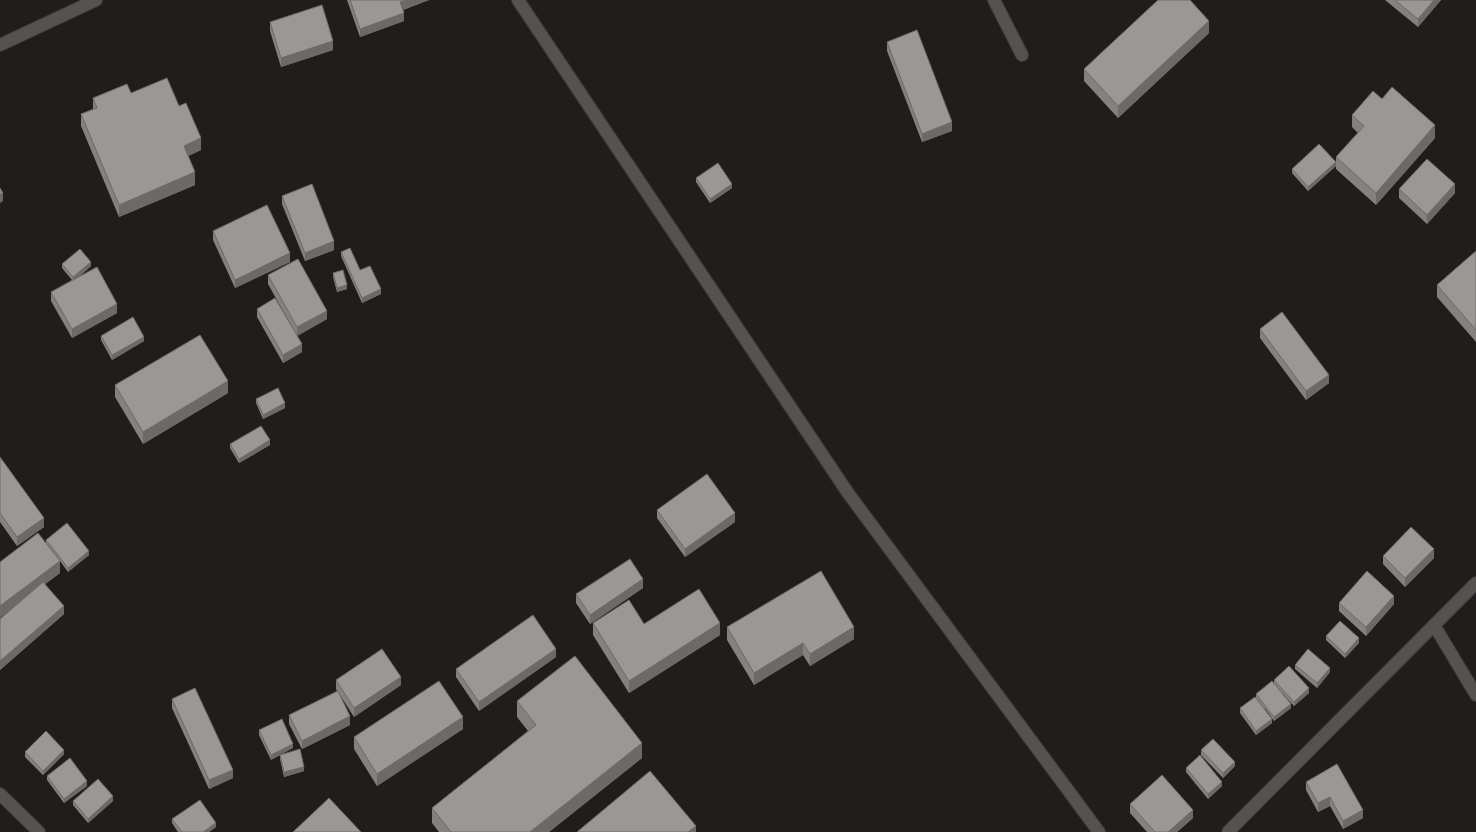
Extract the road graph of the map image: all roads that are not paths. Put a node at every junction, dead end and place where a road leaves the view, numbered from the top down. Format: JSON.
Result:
{"nodes":[{"id":1,"x":96,"y":0,"type":"edge"},
{"id":2,"x":518,"y":0,"type":"edge"},
{"id":3,"x":994,"y":0,"type":"edge"},
{"id":4,"x":0,"y":45,"type":"edge"},
{"id":5,"x":1022,"y":55,"type":"dead end"},
{"id":6,"x":1476,"y":582,"type":"edge"},
{"id":7,"x":1434,"y":625,"type":"junction"},
{"id":8,"x":1476,"y":695,"type":"edge"},
{"id":9,"x":0,"y":794,"type":"edge"},
{"id":10,"x":40,"y":832,"type":"edge"},
{"id":11,"x":1099,"y":832,"type":"edge"},
{"id":12,"x":1228,"y":832,"type":"edge"}],
"edges":[{"from":1,"to":4,"type":"street"},
{"from":2,"to":11,"type":"street"},
{"from":3,"to":5,"type":"street"},
{"from":6,"to":7,"type":"street"},
{"from":7,"to":8,"type":"street"},
{"from":7,"to":12,"type":"street"},
{"from":9,"to":10,"type":"street"}]}
